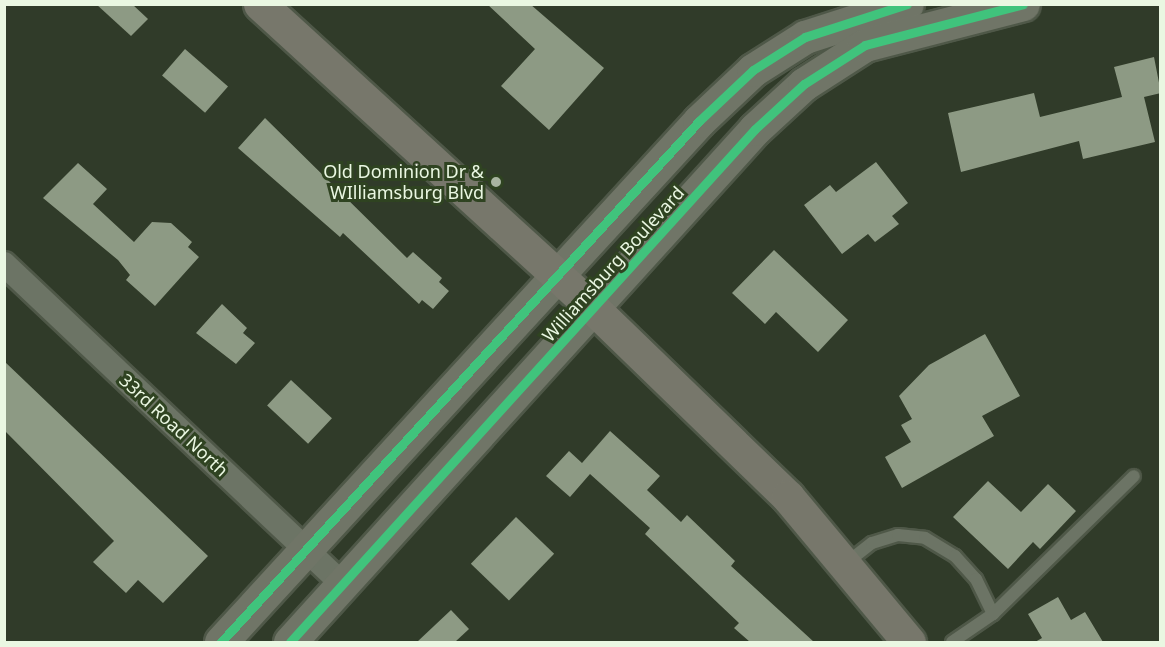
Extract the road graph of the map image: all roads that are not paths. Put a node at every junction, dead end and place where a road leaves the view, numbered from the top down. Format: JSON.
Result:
{"nodes":[{"id":1,"x":260,"y":4,"type":"edge"},
{"id":2,"x":907,"y":4,"type":"edge"},
{"id":3,"x":1023,"y":4,"type":"edge"},
{"id":4,"x":860,"y":22,"type":"edge"},
{"id":5,"x":4,"y":264,"type":"edge"},
{"id":6,"x":559,"y":278,"type":"junction"},
{"id":7,"x":595,"y":310,"type":"junction"},
{"id":8,"x":1134,"y":476,"type":"dead end"},
{"id":9,"x":307,"y":551,"type":"junction"},
{"id":10,"x":844,"y":564,"type":"junction"},
{"id":11,"x":343,"y":585,"type":"junction"},
{"id":12,"x":993,"y":614,"type":"junction"},
{"id":13,"x":221,"y":642,"type":"edge"},
{"id":14,"x":290,"y":642,"type":"edge"},
{"id":15,"x":909,"y":642,"type":"edge"},
{"id":16,"x":951,"y":642,"type":"edge"}],
"edges":[{"from":1,"to":6,"type":"main road"},
{"from":2,"to":4,"type":"main road","name":"Williamsburg Boulevard"},
{"from":3,"to":4,"type":"main road","name":"Williamsburg Boulevard"},
{"from":4,"to":6,"type":"main road","name":"Williamsburg Boulevard"},
{"from":4,"to":7,"type":"main road","name":"Williamsburg Boulevard"},
{"from":5,"to":9,"type":"street","name":"33rd Road North"},
{"from":6,"to":7,"type":"main road"},
{"from":6,"to":9,"type":"main road","name":"Williamsburg Boulevard"},
{"from":7,"to":10,"type":"main road"},
{"from":7,"to":11,"type":"main road","name":"Williamsburg Boulevard"},
{"from":8,"to":12,"type":"lane"},
{"from":9,"to":11,"type":"street","name":"33rd Road North"},
{"from":9,"to":13,"type":"main road","name":"Williamsburg Boulevard"},
{"from":10,"to":12,"type":"lane"},
{"from":10,"to":15,"type":"main road"},
{"from":11,"to":14,"type":"main road","name":"Williamsburg Boulevard"},
{"from":12,"to":16,"type":"lane"}]}
